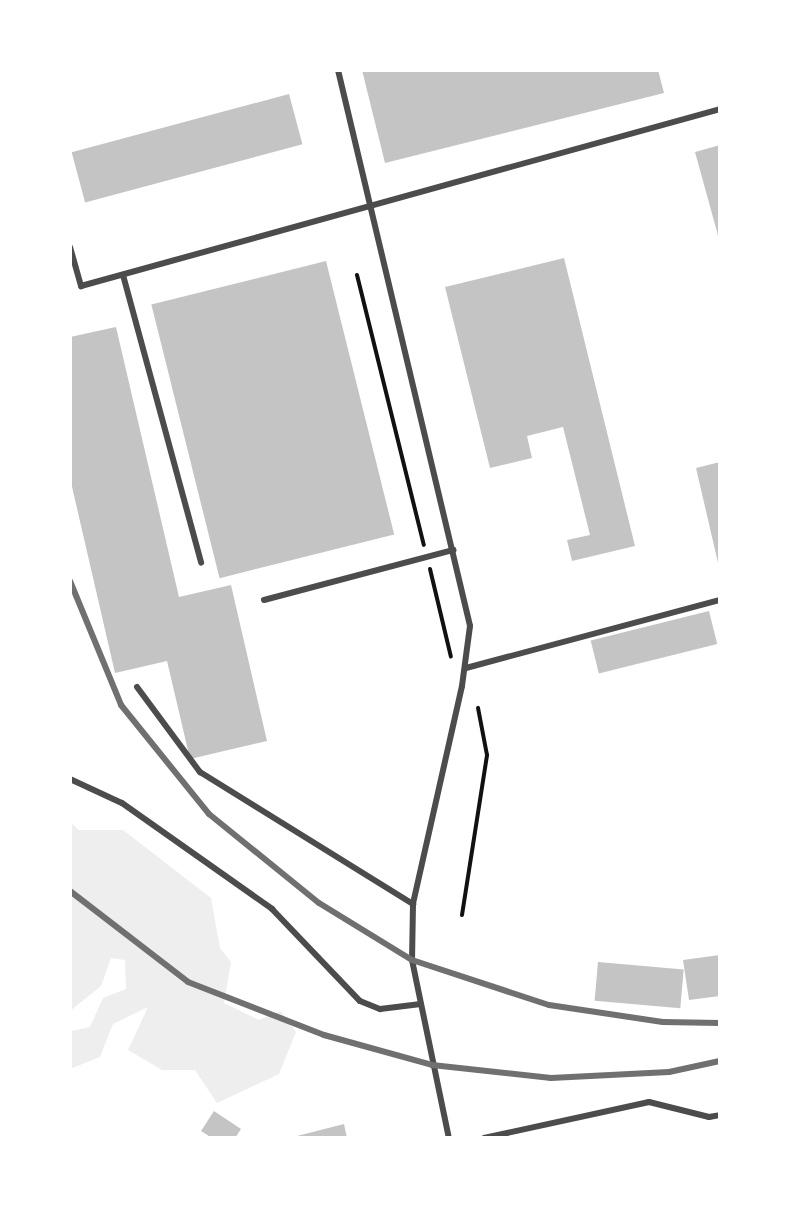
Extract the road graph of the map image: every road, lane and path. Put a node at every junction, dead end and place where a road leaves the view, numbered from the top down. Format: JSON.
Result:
{"nodes":[{"id":1,"x":338,"y":70,"type":"edge"},
{"id":2,"x":720,"y":109,"type":"edge"},
{"id":3,"x":372,"y":208,"type":"junction"},
{"id":4,"x":70,"y":247,"type":"edge"},
{"id":5,"x":123,"y":275,"type":"junction"},
{"id":6,"x":357,"y":275,"type":"dead end"},
{"id":7,"x":453,"y":550,"type":"junction"},
{"id":8,"x":427,"y":557,"type":"junction"},
{"id":9,"x":201,"y":563,"type":"dead end"},
{"id":10,"x":264,"y":600,"type":"dead end"},
{"id":11,"x":720,"y":600,"type":"edge"},
{"id":12,"x":454,"y":668,"type":"dead end"},
{"id":13,"x":466,"y":668,"type":"junction"},
{"id":14,"x":137,"y":687,"type":"dead end"},
{"id":15,"x":478,"y":708,"type":"dead end"},
{"id":16,"x":70,"y":779,"type":"edge"},
{"id":17,"x":413,"y":904,"type":"junction"},
{"id":18,"x":462,"y":915,"type":"dead end"},
{"id":19,"x":419,"y":1004,"type":"junction"},
{"id":20,"x":720,"y":1115,"type":"edge"},
{"id":21,"x":449,"y":1138,"type":"edge"},
{"id":22,"x":484,"y":1138,"type":"edge"}],
"edges":[{"from":1,"to":3,"type":"lane"},
{"from":2,"to":3,"type":"lane"},
{"from":3,"to":5,"type":"lane"},
{"from":3,"to":7,"type":"lane"},
{"from":4,"to":5,"type":"lane"},
{"from":5,"to":9,"type":"lane"},
{"from":6,"to":8,"type":"path"},
{"from":7,"to":8,"type":"lane"},
{"from":7,"to":13,"type":"lane"},
{"from":8,"to":10,"type":"lane"},
{"from":8,"to":12,"type":"path"},
{"from":11,"to":13,"type":"lane"},
{"from":13,"to":17,"type":"lane"},
{"from":14,"to":17,"type":"lane"},
{"from":15,"to":18,"type":"path"},
{"from":16,"to":19,"type":"lane"},
{"from":17,"to":19,"type":"lane"},
{"from":19,"to":21,"type":"lane"},
{"from":20,"to":22,"type":"lane"}]}
